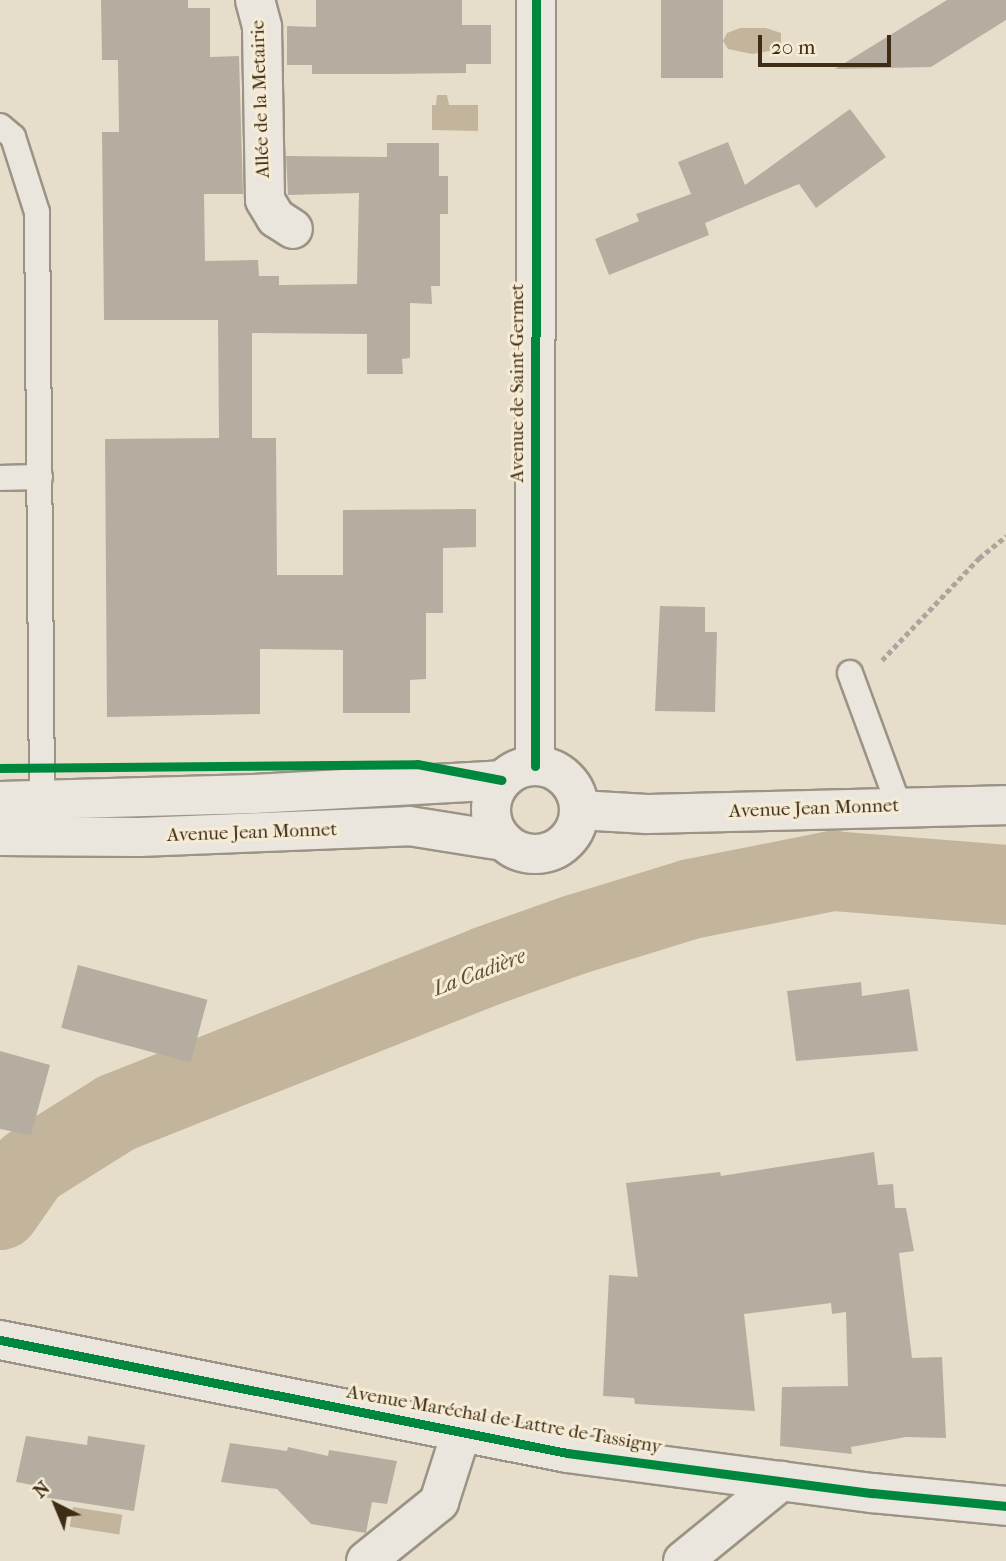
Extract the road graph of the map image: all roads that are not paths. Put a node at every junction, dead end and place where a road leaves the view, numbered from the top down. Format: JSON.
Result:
{"nodes":[{"id":1,"x":255,"y":0,"type":"edge"},
{"id":2,"x":536,"y":0,"type":"edge"},
{"id":3,"x":0,"y":126,"type":"edge"},
{"id":4,"x":293,"y":229,"type":"dead end"},
{"id":5,"x":40,"y":477,"type":"junction"},
{"id":6,"x":0,"y":478,"type":"edge"},
{"id":7,"x":853,"y":682,"type":"road end"},
{"id":8,"x":519,"y":773,"type":"junction"},
{"id":9,"x":42,"y":800,"type":"junction"},
{"id":10,"x":0,"y":801,"type":"edge"},
{"id":11,"x":1006,"y":805,"type":"edge"},
{"id":12,"x":899,"y":806,"type":"junction"},
{"id":13,"x":579,"y":810,"type":"junction"},
{"id":14,"x":0,"y":836,"type":"edge"},
{"id":15,"x":504,"y":841,"type":"junction"},
{"id":16,"x":0,"y":1340,"type":"edge"},
{"id":17,"x":461,"y":1433,"type":"junction"},
{"id":18,"x":781,"y":1481,"type":"junction"},
{"id":19,"x":1006,"y":1506,"type":"edge"},
{"id":20,"x":366,"y":1561,"type":"edge"},
{"id":21,"x":683,"y":1561,"type":"edge"}],
"edges":[{"from":1,"to":4,"type":"street","name":"Allée de la Metairie"},
{"from":2,"to":8,"type":"street","name":"Avenue de Saint-Germet"},
{"from":3,"to":5,"type":"lane"},
{"from":5,"to":6,"type":"lane"},
{"from":5,"to":9,"type":"lane"},
{"from":7,"to":12,"type":"lane"},
{"from":8,"to":9,"type":"street","name":"Avenue Jean Monnet"},
{"from":8,"to":13,"type":"street"},
{"from":8,"to":15,"type":"street"},
{"from":9,"to":10,"type":"street","name":"Avenue Jean Monnet"},
{"from":11,"to":12,"type":"street","name":"Avenue Jean Monnet"},
{"from":12,"to":13,"type":"street","name":"Avenue Jean Monnet"},
{"from":13,"to":15,"type":"street"},
{"from":14,"to":15,"type":"street","name":"Avenue Jean Monnet"},
{"from":16,"to":17,"type":"street","name":"Avenue Maréchal de Lattre de Tassigny"},
{"from":17,"to":18,"type":"street","name":"Avenue Maréchal de Lattre de Tassigny"},
{"from":17,"to":20,"type":"street"},
{"from":18,"to":19,"type":"street","name":"Avenue Maréchal de Lattre de Tassigny"},
{"from":18,"to":21,"type":"street"}]}
